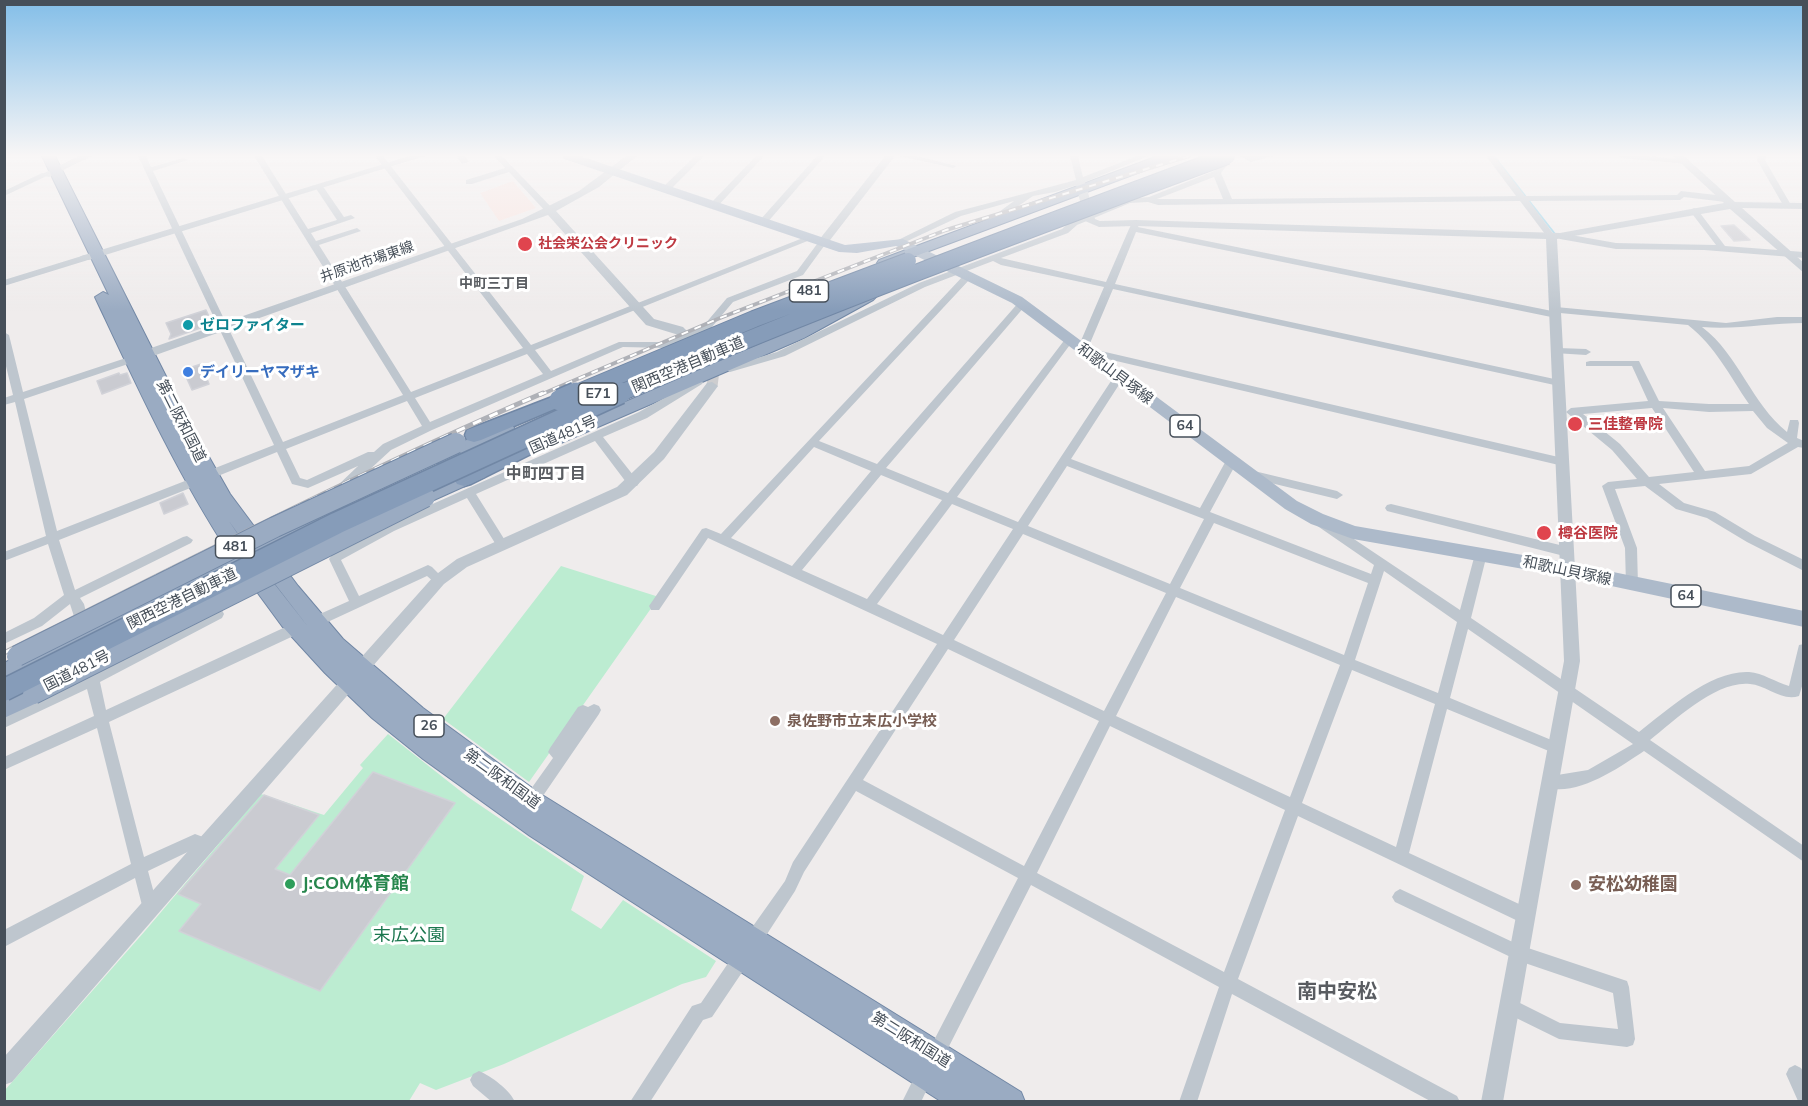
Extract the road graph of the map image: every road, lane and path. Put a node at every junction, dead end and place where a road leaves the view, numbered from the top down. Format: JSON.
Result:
{"nodes":[{"id":1,"x":67,"y":208,"type":"edge"},
{"id":2,"x":165,"y":208,"type":"edge"},
{"id":3,"x":250,"y":208,"type":"edge"},
{"id":4,"x":291,"y":208,"type":"edge"},
{"id":5,"x":337,"y":208,"type":"edge"},
{"id":6,"x":419,"y":208,"type":"edge"},
{"id":7,"x":546,"y":208,"type":"edge"},
{"id":8,"x":558,"y":208,"type":"edge"},
{"id":9,"x":722,"y":208,"type":"edge"},
{"id":10,"x":776,"y":208,"type":"edge"},
{"id":11,"x":845,"y":208,"type":"edge"},
{"id":12,"x":978,"y":208,"type":"edge"},
{"id":13,"x":1013,"y":208,"type":"edge"},
{"id":14,"x":1043,"y":208,"type":"edge"},
{"id":15,"x":1085,"y":208,"type":"edge"},
{"id":16,"x":1086,"y":208,"type":"edge"},
{"id":17,"x":1104,"y":208,"type":"edge"},
{"id":18,"x":1108,"y":208,"type":"edge"},
{"id":19,"x":1531,"y":208,"type":"edge"},
{"id":20,"x":1704,"y":208,"type":"edge"},
{"id":21,"x":1735,"y":208,"type":"edge"},
{"id":22,"x":1694,"y":210,"type":"junction"},
{"id":23,"x":550,"y":212,"type":"junction"},
{"id":24,"x":1088,"y":214,"type":"junction"},
{"id":25,"x":763,"y":222,"type":"junction"},
{"id":26,"x":1135,"y":226,"type":"junction"},
{"id":27,"x":176,"y":231,"type":"junction"},
{"id":28,"x":357,"y":231,"type":"dead end"},
{"id":29,"x":306,"y":232,"type":"junction"},
{"id":30,"x":1556,"y":236,"type":"junction"},
{"id":31,"x":1578,"y":236,"type":"junction"},
{"id":32,"x":817,"y":240,"type":"junction"},
{"id":33,"x":988,"y":241,"type":"junction"},
{"id":34,"x":898,"y":242,"type":"junction"},
{"id":35,"x":314,"y":244,"type":"junction"},
{"id":36,"x":451,"y":249,"type":"junction"},
{"id":37,"x":1723,"y":249,"type":"junction"},
{"id":38,"x":917,"y":251,"type":"junction"},
{"id":39,"x":1786,"y":254,"type":"junction"},
{"id":40,"x":1803,"y":255,"type":"edge"},
{"id":41,"x":91,"y":256,"type":"junction"},
{"id":42,"x":1803,"y":270,"type":"edge"},
{"id":43,"x":956,"y":271,"type":"junction"},
{"id":44,"x":918,"y":274,"type":"junction"},
{"id":45,"x":4,"y":283,"type":"edge"},
{"id":46,"x":1109,"y":285,"type":"junction"},
{"id":47,"x":340,"y":287,"type":"junction"},
{"id":48,"x":886,"y":287,"type":"junction"},
{"id":49,"x":1022,"y":304,"type":"junction"},
{"id":50,"x":636,"y":307,"type":"junction"},
{"id":51,"x":1556,"y":312,"type":"junction"},
{"id":52,"x":1803,"y":320,"type":"edge"},
{"id":53,"x":848,"y":322,"type":"junction"},
{"id":54,"x":1690,"y":322,"type":"junction"},
{"id":55,"x":223,"y":327,"type":"junction"},
{"id":56,"x":682,"y":332,"type":"dead end"},
{"id":57,"x":4,"y":335,"type":"edge"},
{"id":58,"x":1076,"y":345,"type":"junction"},
{"id":59,"x":529,"y":349,"type":"junction"},
{"id":60,"x":1558,"y":351,"type":"junction"},
{"id":61,"x":1586,"y":352,"type":"dead end"},
{"id":62,"x":140,"y":357,"type":"junction"},
{"id":63,"x":1590,"y":364,"type":"dead end"},
{"id":64,"x":549,"y":375,"type":"junction"},
{"id":65,"x":1119,"y":377,"type":"junction"},
{"id":66,"x":1559,"y":383,"type":"junction"},
{"id":67,"x":712,"y":386,"type":"dead end"},
{"id":68,"x":20,"y":397,"type":"junction"},
{"id":69,"x":408,"y":397,"type":"junction"},
{"id":70,"x":4,"y":402,"type":"edge"},
{"id":71,"x":1655,"y":404,"type":"junction"},
{"id":72,"x":1754,"y":406,"type":"junction"},
{"id":73,"x":1567,"y":412,"type":"junction"},
{"id":74,"x":596,"y":413,"type":"junction"},
{"id":75,"x":1794,"y":423,"type":"dead end"},
{"id":76,"x":428,"y":428,"type":"junction"},
{"id":77,"x":597,"y":435,"type":"junction"},
{"id":78,"x":469,"y":440,"type":"junction"},
{"id":79,"x":812,"y":442,"type":"junction"},
{"id":80,"x":1797,"y":443,"type":"edge"},
{"id":81,"x":282,"y":447,"type":"junction"},
{"id":82,"x":382,"y":450,"type":"junction"},
{"id":83,"x":497,"y":450,"type":"junction"},
{"id":84,"x":1232,"y":460,"type":"junction"},
{"id":85,"x":1065,"y":461,"type":"junction"},
{"id":86,"x":1563,"y":462,"type":"junction"},
{"id":87,"x":879,"y":469,"type":"junction"},
{"id":88,"x":1249,"y":473,"type":"junction"},
{"id":89,"x":1702,"y":476,"type":"junction"},
{"id":90,"x":201,"y":478,"type":"junction"},
{"id":91,"x":1646,"y":481,"type":"junction"},
{"id":92,"x":633,"y":483,"type":"junction"},
{"id":93,"x":466,"y":485,"type":"junction"},
{"id":94,"x":1336,"y":495,"type":"dead end"},
{"id":95,"x":949,"y":498,"type":"junction"},
{"id":96,"x":1391,"y":508,"type":"dead end"},
{"id":97,"x":1207,"y":516,"type":"junction"},
{"id":98,"x":1317,"y":519,"type":"junction"},
{"id":99,"x":353,"y":520,"type":"junction"},
{"id":100,"x":305,"y":524,"type":"junction"},
{"id":101,"x":392,"y":527,"type":"junction"},
{"id":102,"x":1022,"y":527,"type":"junction"},
{"id":103,"x":52,"y":537,"type":"junction"},
{"id":104,"x":723,"y":539,"type":"junction"},
{"id":105,"x":187,"y":540,"type":"dead end"},
{"id":106,"x":502,"y":545,"type":"junction"},
{"id":107,"x":1481,"y":554,"type":"junction"},
{"id":108,"x":4,"y":557,"type":"edge"},
{"id":109,"x":255,"y":559,"type":"junction"},
{"id":110,"x":1568,"y":561,"type":"junction"},
{"id":111,"x":1380,"y":564,"type":"junction"},
{"id":112,"x":1803,"y":566,"type":"edge"},
{"id":113,"x":794,"y":572,"type":"junction"},
{"id":114,"x":439,"y":580,"type":"junction"},
{"id":115,"x":1374,"y":580,"type":"junction"},
{"id":116,"x":1632,"y":585,"type":"junction"},
{"id":117,"x":1173,"y":591,"type":"junction"},
{"id":118,"x":70,"y":597,"type":"junction"},
{"id":119,"x":356,"y":602,"type":"junction"},
{"id":120,"x":655,"y":606,"type":"dead end"},
{"id":121,"x":869,"y":606,"type":"junction"},
{"id":122,"x":218,"y":614,"type":"dead end"},
{"id":123,"x":1803,"y":620,"type":"edge"},
{"id":124,"x":1464,"y":621,"type":"junction"},
{"id":125,"x":306,"y":625,"type":"junction"},
{"id":126,"x":88,"y":643,"type":"junction"},
{"id":127,"x":946,"y":643,"type":"junction"},
{"id":128,"x":1803,"y":649,"type":"edge"},
{"id":129,"x":8,"y":658,"type":"edge"},
{"id":130,"x":1348,"y":662,"type":"junction"},
{"id":131,"x":356,"y":675,"type":"junction"},
{"id":132,"x":4,"y":679,"type":"edge"},
{"id":133,"x":93,"y":679,"type":"junction"},
{"id":134,"x":1566,"y":689,"type":"junction"},
{"id":135,"x":4,"y":690,"type":"edge"},
{"id":136,"x":4,"y":697,"type":"edge"},
{"id":137,"x":1443,"y":702,"type":"junction"},
{"id":138,"x":4,"y":709,"type":"edge"},
{"id":139,"x":588,"y":711,"type":"dead end"},
{"id":140,"x":1106,"y":718,"type":"junction"},
{"id":141,"x":101,"y":720,"type":"junction"},
{"id":142,"x":4,"y":722,"type":"edge"},
{"id":143,"x":1641,"y":742,"type":"junction"},
{"id":144,"x":1556,"y":748,"type":"junction"},
{"id":145,"x":4,"y":764,"type":"edge"},
{"id":146,"x":1550,"y":782,"type":"junction"},
{"id":147,"x":855,"y":783,"type":"junction"},
{"id":148,"x":531,"y":801,"type":"junction"},
{"id":149,"x":1294,"y":806,"type":"junction"},
{"id":150,"x":206,"y":845,"type":"junction"},
{"id":151,"x":1803,"y":855,"type":"edge"},
{"id":152,"x":1401,"y":857,"type":"junction"},
{"id":153,"x":138,"y":868,"type":"junction"},
{"id":154,"x":1030,"y":875,"type":"junction"},
{"id":155,"x":1400,"y":897,"type":"dead end"},
{"id":156,"x":150,"y":908,"type":"junction"},
{"id":157,"x":1526,"y":916,"type":"junction"},
{"id":158,"x":4,"y":939,"type":"edge"},
{"id":159,"x":747,"y":951,"type":"junction"},
{"id":160,"x":1520,"y":952,"type":"junction"},
{"id":161,"x":1228,"y":983,"type":"junction"},
{"id":162,"x":1510,"y":1006,"type":"junction"},
{"id":163,"x":936,"y":1054,"type":"junction"},
{"id":164,"x":4,"y":1074,"type":"edge"},
{"id":165,"x":925,"y":1074,"type":"junction"},
{"id":166,"x":1795,"y":1074,"type":"dead end"},
{"id":167,"x":479,"y":1080,"type":"dead end"},
{"id":168,"x":1803,"y":1095,"type":"edge"},
{"id":169,"x":506,"y":1101,"type":"edge"},
{"id":170,"x":639,"y":1101,"type":"edge"},
{"id":171,"x":911,"y":1101,"type":"edge"},
{"id":172,"x":969,"y":1101,"type":"edge"},
{"id":173,"x":1011,"y":1101,"type":"edge"},
{"id":174,"x":1188,"y":1101,"type":"edge"},
{"id":175,"x":1450,"y":1101,"type":"edge"},
{"id":176,"x":1492,"y":1101,"type":"edge"}],
"edges":[{"from":1,"to":41,"type":"highway","name":"第二阪和国道","number":"26"},
{"from":2,"to":27,"type":"street"},
{"from":3,"to":27,"type":"street"},
{"from":4,"to":29,"type":"street"},
{"from":5,"to":29,"type":"street"},
{"from":6,"to":36,"type":"street"},
{"from":7,"to":23,"type":"street"},
{"from":8,"to":23,"type":"street","name":"井原池市場東線"},
{"from":9,"to":25,"type":"main road"},
{"from":10,"to":25,"type":"street"},
{"from":11,"to":32,"type":"street"},
{"from":12,"to":34,"type":"street"},
{"from":13,"to":33,"type":"street"},
{"from":14,"to":33,"type":"highway","number":"481"},
{"from":15,"to":33,"type":"highway","name":"関西空港自動車道","number":"E71"},
{"from":16,"to":24,"type":"street"},
{"from":17,"to":24,"type":"highway","name":"国道481号","number":"481"},
{"from":18,"to":24,"type":"street"},
{"from":19,"to":30,"type":"street"},
{"from":20,"to":22,"type":"street"},
{"from":21,"to":39,"type":"street"},
{"from":22,"to":31,"type":"street"},
{"from":22,"to":37,"type":"street"},
{"from":23,"to":36,"type":"street","name":"井原池市場東線"},
{"from":23,"to":50,"type":"street"},
{"from":24,"to":26,"type":"street"},
{"from":24,"to":33,"type":"street"},
{"from":24,"to":43,"type":"highway","name":"国道481号","number":"481"},
{"from":25,"to":32,"type":"main road"},
{"from":26,"to":30,"type":"street"},
{"from":26,"to":46,"type":"street"},
{"from":26,"to":51,"type":"street"},
{"from":27,"to":41,"type":"street"},
{"from":27,"to":55,"type":"street"},
{"from":28,"to":35,"type":"street"},
{"from":29,"to":35,"type":"street"},
{"from":30,"to":31,"type":"street"},
{"from":30,"to":51,"type":"street"},
{"from":31,"to":37,"type":"street"},
{"from":32,"to":34,"type":"main road"},
{"from":32,"to":50,"type":"street"},
{"from":32,"to":64,"type":"street"},
{"from":33,"to":38,"type":"highway","number":"481"},
{"from":33,"to":43,"type":"street"},
{"from":33,"to":46,"type":"street"},
{"from":33,"to":74,"type":"highway","bridge":true},
{"from":33,"to":78,"type":"highway","bridge":true},
{"from":33,"to":132,"type":"highway","name":"関西空港自動車道","number":"E71"},
{"from":33,"to":135,"type":"highway","name":"関西空港自動車道","number":"E71","bridge":true},
{"from":34,"to":38,"type":"main road","name":"和歌山貝塚線","number":"64"},
{"from":35,"to":47,"type":"street"},
{"from":36,"to":47,"type":"street","name":"井原池市場東線"},
{"from":36,"to":59,"type":"street"},
{"from":37,"to":39,"type":"street"},
{"from":38,"to":43,"type":"main road","name":"和歌山貝塚線","number":"64"},
{"from":38,"to":78,"type":"highway","number":"481"},
{"from":39,"to":40,"type":"street"},
{"from":39,"to":42,"type":"street"},
{"from":41,"to":45,"type":"street"},
{"from":41,"to":62,"type":"highway","name":"第二阪和国道","number":"26"},
{"from":43,"to":44,"type":"highway","name":"国道481号","number":"481"},
{"from":43,"to":49,"type":"main road","name":"和歌山貝塚線","number":"64"},
{"from":43,"to":53,"type":"street"},
{"from":43,"to":79,"type":"street"},
{"from":44,"to":48,"type":"highway","name":"国道481号","number":"481"},
{"from":44,"to":53,"type":"street"},
{"from":46,"to":58,"type":"street"},
{"from":46,"to":66,"type":"street"},
{"from":47,"to":55,"type":"street","name":"井原池市場東線"},
{"from":47,"to":69,"type":"street"},
{"from":48,"to":83,"type":"highway","number":"481"},
{"from":48,"to":93,"type":"highway","name":"国道481号","number":"481"},
{"from":49,"to":58,"type":"main road","name":"和歌山貝塚線","number":"64"},
{"from":49,"to":87,"type":"street"},
{"from":50,"to":56,"type":"street"},
{"from":50,"to":59,"type":"street"},
{"from":51,"to":54,"type":"street"},
{"from":51,"to":60,"type":"street"},
{"from":52,"to":54,"type":"street"},
{"from":53,"to":77,"type":"street"},
{"from":54,"to":72,"type":"street"},
{"from":55,"to":62,"type":"street","name":"井原池市場東線"},
{"from":55,"to":81,"type":"street"},
{"from":57,"to":68,"type":"street"},
{"from":58,"to":65,"type":"main road","name":"和歌山貝塚線","number":"64"},
{"from":58,"to":86,"type":"street"},
{"from":58,"to":95,"type":"street"},
{"from":59,"to":64,"type":"street"},
{"from":59,"to":69,"type":"street"},
{"from":60,"to":61,"type":"street"},
{"from":60,"to":66,"type":"street"},
{"from":62,"to":68,"type":"street"},
{"from":62,"to":90,"type":"highway","name":"第二阪和国道","number":"26"},
{"from":63,"to":71,"type":"street"},
{"from":64,"to":76,"type":"street"},
{"from":65,"to":84,"type":"main road","name":"和歌山貝塚線","number":"64"},
{"from":65,"to":85,"type":"street"},
{"from":66,"to":73,"type":"street"},
{"from":67,"to":92,"type":"street"},
{"from":68,"to":70,"type":"street"},
{"from":68,"to":103,"type":"street"},
{"from":69,"to":76,"type":"street"},
{"from":69,"to":81,"type":"street"},
{"from":71,"to":72,"type":"street"},
{"from":71,"to":73,"type":"street"},
{"from":71,"to":89,"type":"street"},
{"from":72,"to":80,"type":"street"},
{"from":73,"to":86,"type":"street"},
{"from":73,"to":91,"type":"street"},
{"from":74,"to":83,"type":"highway"},
{"from":74,"to":93,"type":"highway"},
{"from":75,"to":80,"type":"street"},
{"from":76,"to":82,"type":"street"},
{"from":77,"to":92,"type":"street"},
{"from":77,"to":93,"type":"street"},
{"from":78,"to":100,"type":"highway","number":"481"},
{"from":78,"to":129,"type":"highway","number":"481","bridge":true},
{"from":79,"to":87,"type":"street"},
{"from":79,"to":104,"type":"street"},
{"from":80,"to":89,"type":"street"},
{"from":81,"to":82,"type":"street"},
{"from":81,"to":90,"type":"street"},
{"from":82,"to":100,"type":"street"},
{"from":83,"to":99,"type":"highway","number":"481"},
{"from":84,"to":88,"type":"main road","name":"和歌山貝塚線","number":"64"},
{"from":84,"to":97,"type":"street"},
{"from":85,"to":97,"type":"street"},
{"from":85,"to":102,"type":"street"},
{"from":86,"to":110,"type":"street"},
{"from":87,"to":95,"type":"street"},
{"from":87,"to":113,"type":"street"},
{"from":88,"to":94,"type":"street"},
{"from":88,"to":98,"type":"main road","name":"和歌山貝塚線","number":"64"},
{"from":89,"to":91,"type":"street"},
{"from":90,"to":103,"type":"street"},
{"from":90,"to":109,"type":"highway","name":"第二阪和国道","number":"26"},
{"from":91,"to":112,"type":"street"},
{"from":91,"to":116,"type":"street"},
{"from":92,"to":106,"type":"street"},
{"from":93,"to":101,"type":"street"},
{"from":93,"to":106,"type":"street"},
{"from":93,"to":138,"type":"highway","name":"国道481号","number":"481","bridge":true},
{"from":95,"to":102,"type":"street"},
{"from":95,"to":121,"type":"street"},
{"from":96,"to":110,"type":"street"},
{"from":97,"to":115,"type":"street"},
{"from":97,"to":117,"type":"street"},
{"from":98,"to":107,"type":"main road","name":"和歌山貝塚線","number":"64"},
{"from":98,"to":111,"type":"street"},
{"from":99,"to":101,"type":"street"},
{"from":99,"to":109,"type":"highway","number":"481"},
{"from":100,"to":109,"type":"highway","number":"481"},
{"from":101,"to":119,"type":"street"},
{"from":102,"to":117,"type":"street"},
{"from":102,"to":127,"type":"street"},
{"from":103,"to":108,"type":"street"},
{"from":103,"to":118,"type":"street"},
{"from":104,"to":113,"type":"street"},
{"from":104,"to":120,"type":"street"},
{"from":105,"to":118,"type":"street"},
{"from":106,"to":114,"type":"street"},
{"from":107,"to":110,"type":"main road","name":"和歌山貝塚線","number":"64"},
{"from":107,"to":124,"type":"street"},
{"from":109,"to":125,"type":"highway","name":"第二阪和国道","number":"26"},
{"from":109,"to":126,"type":"highway","number":"481"},
{"from":110,"to":116,"type":"main road","name":"和歌山貝塚線","number":"64"},
{"from":110,"to":134,"type":"street"},
{"from":111,"to":115,"type":"street"},
{"from":111,"to":124,"type":"street"},
{"from":113,"to":121,"type":"street"},
{"from":114,"to":119,"type":"street"},
{"from":114,"to":131,"type":"street"},
{"from":115,"to":130,"type":"street"},
{"from":116,"to":123,"type":"main road","name":"和歌山貝塚線","number":"64"},
{"from":117,"to":130,"type":"street"},
{"from":117,"to":140,"type":"street"},
{"from":118,"to":126,"type":"street"},
{"from":118,"to":129,"type":"street"},
{"from":119,"to":125,"type":"street"},
{"from":121,"to":127,"type":"street"},
{"from":122,"to":133,"type":"street"},
{"from":124,"to":134,"type":"street"},
{"from":124,"to":137,"type":"street"},
{"from":125,"to":131,"type":"highway","name":"第二阪和国道","number":"26"},
{"from":125,"to":141,"type":"street"},
{"from":126,"to":129,"type":"highway","number":"481"},
{"from":126,"to":133,"type":"street"},
{"from":126,"to":136,"type":"highway","number":"481"},
{"from":127,"to":140,"type":"street"},
{"from":127,"to":147,"type":"street"},
{"from":128,"to":143,"type":"street"},
{"from":130,"to":137,"type":"street"},
{"from":130,"to":149,"type":"street"},
{"from":131,"to":148,"type":"highway","name":"第二阪和国道","number":"26"},
{"from":131,"to":150,"type":"street"},
{"from":131,"to":159,"type":"highway","name":"第二阪和国道","number":"26"},
{"from":133,"to":141,"type":"street"},
{"from":133,"to":142,"type":"street"},
{"from":134,"to":143,"type":"street"},
{"from":134,"to":144,"type":"street"},
{"from":137,"to":144,"type":"street"},
{"from":137,"to":152,"type":"street"},
{"from":139,"to":148,"type":"street"},
{"from":140,"to":149,"type":"street"},
{"from":140,"to":154,"type":"street"},
{"from":141,"to":145,"type":"street"},
{"from":141,"to":153,"type":"street"},
{"from":143,"to":146,"type":"street"},
{"from":143,"to":151,"type":"street"},
{"from":144,"to":146,"type":"street"},
{"from":146,"to":157,"type":"street"},
{"from":147,"to":154,"type":"street"},
{"from":147,"to":159,"type":"street"},
{"from":148,"to":159,"type":"highway","name":"第二阪和国道","number":"26"},
{"from":149,"to":152,"type":"street"},
{"from":149,"to":161,"type":"street"},
{"from":150,"to":153,"type":"street"},
{"from":150,"to":156,"type":"street"},
{"from":152,"to":157,"type":"street"},
{"from":153,"to":156,"type":"street"},
{"from":153,"to":158,"type":"street"},
{"from":154,"to":161,"type":"street"},
{"from":154,"to":163,"type":"street"},
{"from":155,"to":160,"type":"street"},
{"from":156,"to":164,"type":"street"},
{"from":157,"to":160,"type":"street"},
{"from":159,"to":163,"type":"highway","name":"第二阪和国道","number":"26"},
{"from":159,"to":165,"type":"highway","name":"第二阪和国道","number":"26"},
{"from":159,"to":170,"type":"street"},
{"from":160,"to":162,"type":"street"},
{"from":160,"to":162,"type":"street"},
{"from":161,"to":174,"type":"street"},
{"from":161,"to":175,"type":"street"},
{"from":162,"to":176,"type":"street"},
{"from":163,"to":173,"type":"highway","name":"第二阪和国道","number":"26"},
{"from":165,"to":171,"type":"street"},
{"from":165,"to":172,"type":"highway","name":"第二阪和国道","number":"26"},
{"from":166,"to":168,"type":"street"},
{"from":167,"to":169,"type":"street"}]}
